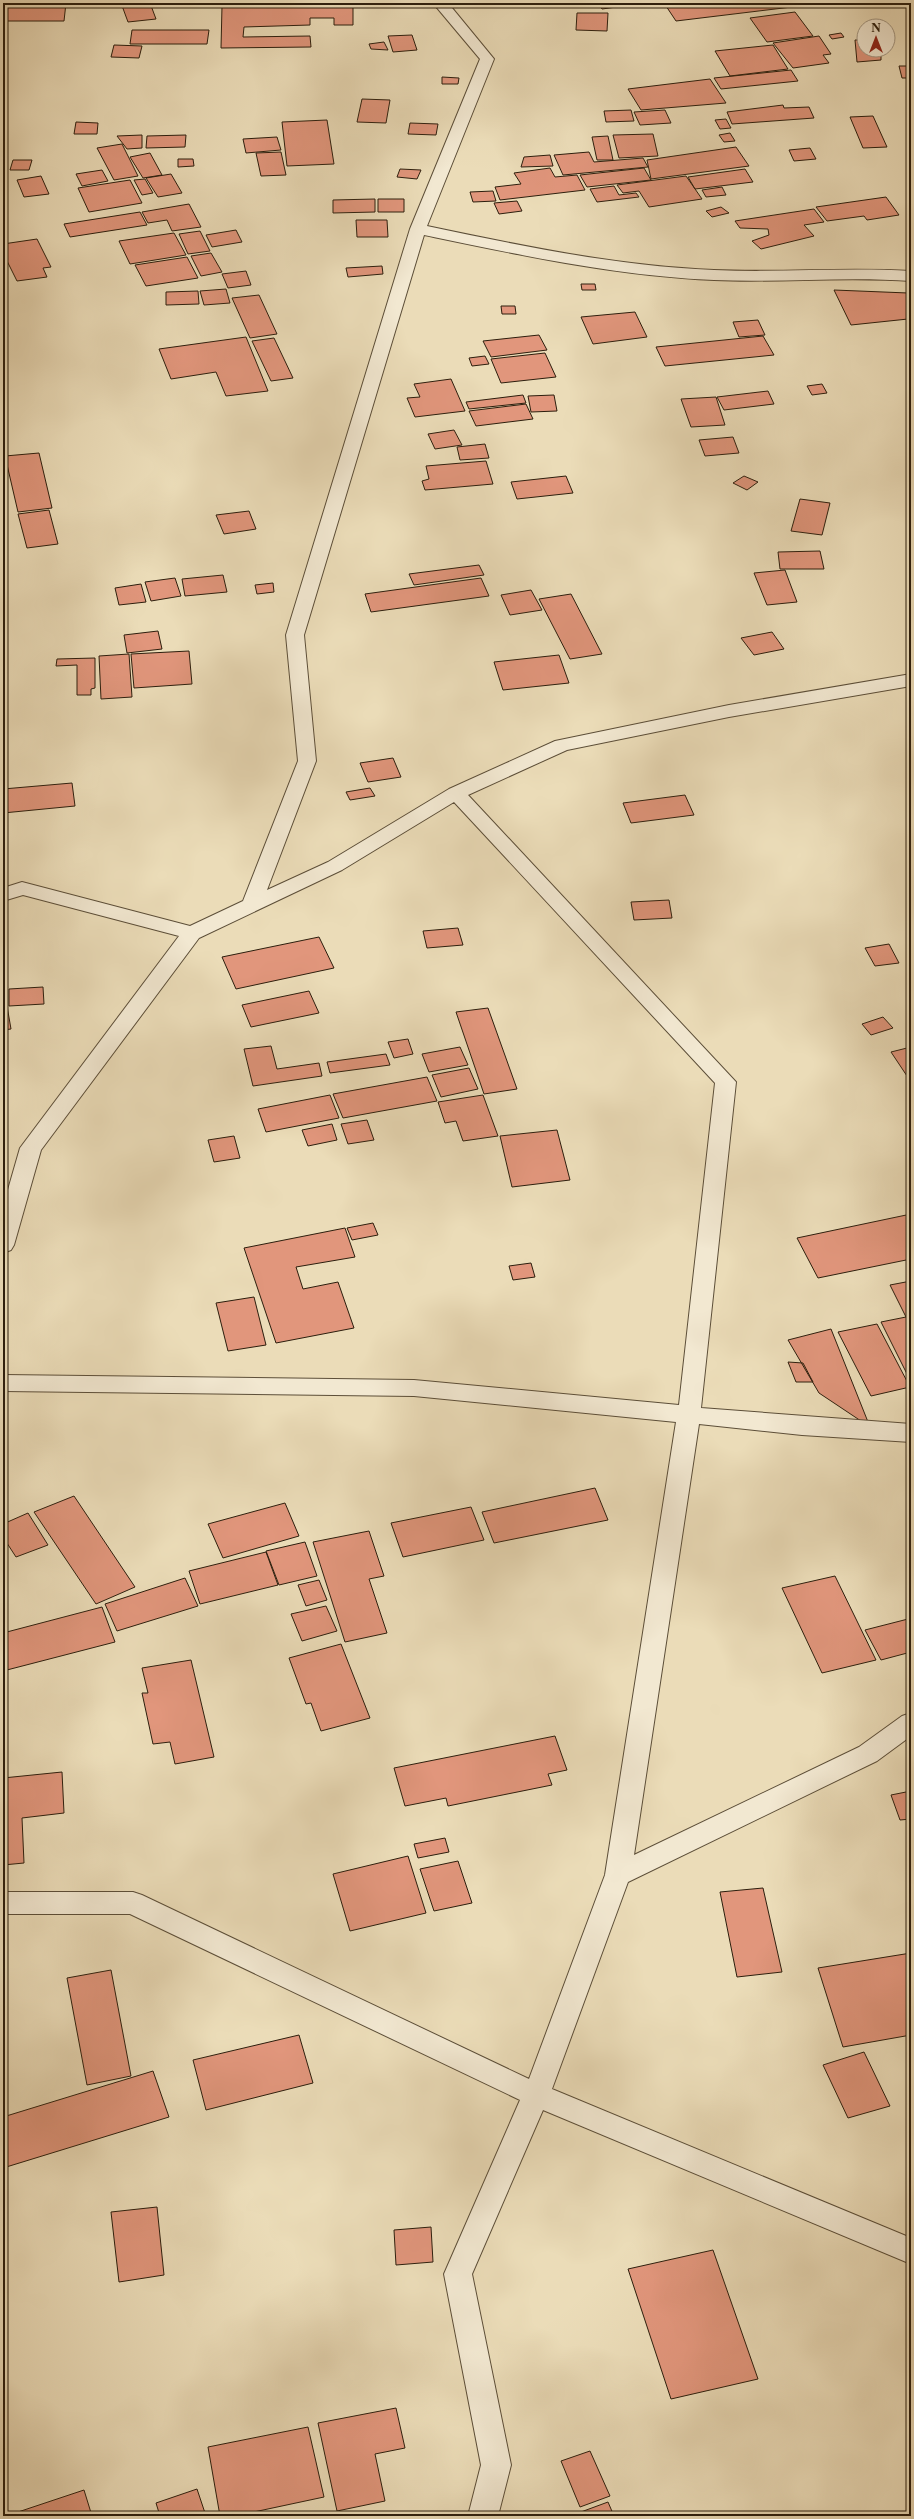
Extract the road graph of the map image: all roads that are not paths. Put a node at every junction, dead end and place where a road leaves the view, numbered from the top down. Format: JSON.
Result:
{"nodes":[{"id":1,"x":440,"y":3,"type":"edge"},
{"id":2,"x":418,"y":229,"type":"junction"},
{"id":3,"x":911,"y":276,"type":"edge"},
{"id":4,"x":911,"y":680,"type":"edge"},
{"id":5,"x":456,"y":793,"type":"junction"},
{"id":6,"x":3,"y":895,"type":"edge"},
{"id":7,"x":251,"y":906,"type":"junction"},
{"id":8,"x":192,"y":933,"type":"junction"},
{"id":9,"x":3,"y":1245,"type":"edge"},
{"id":10,"x":3,"y":1383,"type":"edge"},
{"id":11,"x":689,"y":1415,"type":"junction"},
{"id":12,"x":911,"y":1433,"type":"edge"},
{"id":13,"x":911,"y":1723,"type":"edge"},
{"id":14,"x":618,"y":1875,"type":"junction"},
{"id":15,"x":3,"y":1902,"type":"edge"},
{"id":16,"x":536,"y":2095,"type":"junction"},
{"id":17,"x":911,"y":2251,"type":"edge"},
{"id":18,"x":483,"y":2516,"type":"edge"}],
"edges":[{"from":1,"to":2,"type":"street"},
{"from":2,"to":3,"type":"street"},
{"from":2,"to":7,"type":"street"},
{"from":4,"to":5,"type":"street"},
{"from":5,"to":7,"type":"street"},
{"from":5,"to":11,"type":"street"},
{"from":6,"to":8,"type":"street"},
{"from":7,"to":8,"type":"street"},
{"from":8,"to":9,"type":"street"},
{"from":10,"to":11,"type":"street"},
{"from":11,"to":12,"type":"street"},
{"from":11,"to":14,"type":"street"},
{"from":13,"to":14,"type":"street"},
{"from":14,"to":16,"type":"street"},
{"from":15,"to":16,"type":"street"},
{"from":16,"to":17,"type":"street"},
{"from":16,"to":18,"type":"street"}]}
